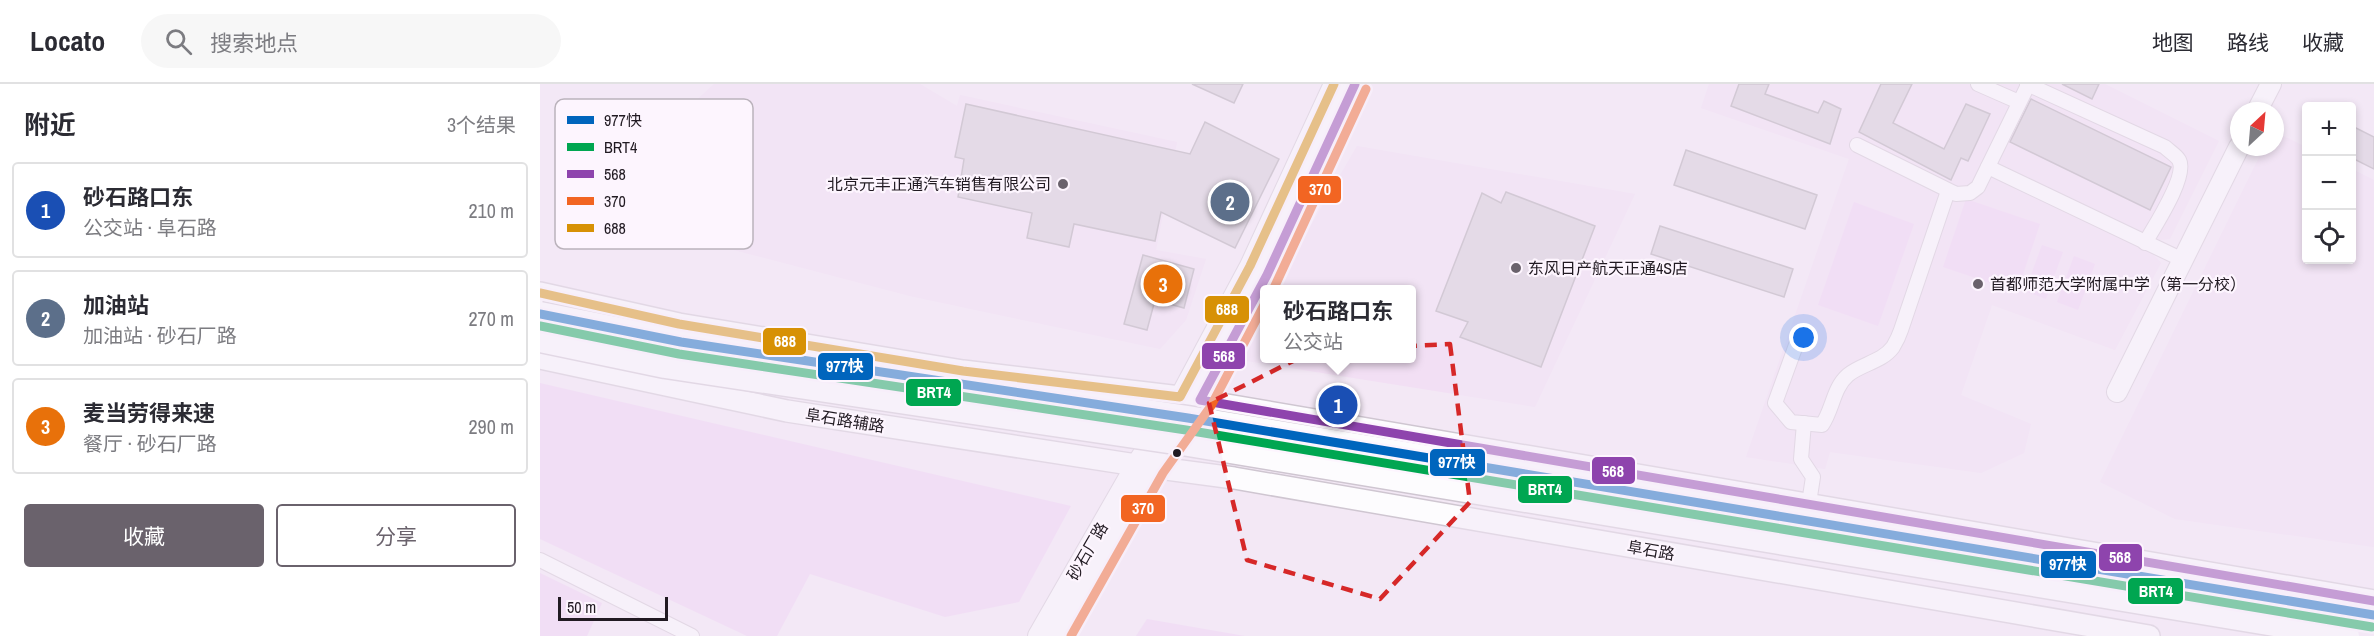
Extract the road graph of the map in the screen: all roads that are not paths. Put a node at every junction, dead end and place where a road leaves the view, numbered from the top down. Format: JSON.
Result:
{"nodes":[{"id":1,"x":1334,"y":84,"type":"edge"},
{"id":2,"x":1355,"y":84,"type":"edge"},
{"id":3,"x":1978,"y":84,"type":"edge"},
{"id":4,"x":2027,"y":84,"type":"edge"},
{"id":5,"x":2271,"y":84,"type":"edge"},
{"id":6,"x":2019,"y":102,"type":"junction"},
{"id":7,"x":2262,"y":102,"type":"edge"},
{"id":8,"x":1857,"y":145,"type":"dead end"},
{"id":9,"x":2235,"y":156,"type":"edge"},
{"id":10,"x":1988,"y":167,"type":"junction"},
{"id":11,"x":1948,"y":191,"type":"junction"},
{"id":12,"x":2145,"y":243,"type":"junction"},
{"id":13,"x":2183,"y":260,"type":"junction"},
{"id":14,"x":1261,"y":285,"type":"edge"},
{"id":15,"x":1260,"y":286,"type":"edge"},
{"id":16,"x":540,"y":293,"type":"edge"},
{"id":17,"x":540,"y":314,"type":"edge"},
{"id":18,"x":1800,"y":334,"type":"dead end"},
{"id":19,"x":540,"y":340,"type":"edge"},
{"id":20,"x":540,"y":358,"type":"edge"},
{"id":21,"x":2117,"y":392,"type":"dead end"},
{"id":22,"x":1190,"y":398,"type":"junction"},
{"id":23,"x":1804,"y":423,"type":"junction"},
{"id":24,"x":1145,"y":466,"type":"junction"},
{"id":25,"x":1809,"y":503,"type":"junction"},
{"id":26,"x":540,"y":561,"type":"edge"},
{"id":27,"x":2374,"y":601,"type":"edge"},
{"id":28,"x":2374,"y":615,"type":"edge"},
{"id":29,"x":693,"y":636,"type":"edge"},
{"id":30,"x":1038,"y":636,"type":"edge"},
{"id":31,"x":1057,"y":636,"type":"edge"},
{"id":32,"x":2149,"y":636,"type":"edge"},
{"id":33,"x":2347,"y":636,"type":"edge"}],
"edges":[{"from":1,"to":22,"type":"street","name":"砂石厂路"},
{"from":2,"to":14,"type":"street","name":"砂石厂路"},
{"from":3,"to":6,"type":"street"},
{"from":4,"to":6,"type":"street"},
{"from":4,"to":12,"type":"street"},
{"from":5,"to":7,"type":"street"},
{"from":6,"to":10,"type":"street"},
{"from":8,"to":11,"type":"street"},
{"from":9,"to":13,"type":"street"},
{"from":10,"to":11,"type":"street"},
{"from":10,"to":12,"type":"street"},
{"from":11,"to":23,"type":"street"},
{"from":12,"to":13,"type":"street"},
{"from":13,"to":21,"type":"street"},
{"from":15,"to":22,"type":"street","name":"砂石厂路"},
{"from":16,"to":22,"type":"main road"},
{"from":17,"to":28,"type":"highway","bridge":true},
{"from":18,"to":23,"type":"street"},
{"from":19,"to":33,"type":"highway","name":"阜石路","bridge":true},
{"from":20,"to":24,"type":"main road","name":"阜石路辅路"},
{"from":22,"to":24,"type":"street","name":"砂石厂路"},
{"from":22,"to":25,"type":"main road"},
{"from":23,"to":25,"type":"street"},
{"from":24,"to":30,"type":"street","name":"砂石厂路"},
{"from":24,"to":31,"type":"street","name":"砂石厂路"},
{"from":24,"to":32,"type":"main road","name":"阜石路"},
{"from":25,"to":27,"type":"main road"},
{"from":26,"to":29,"type":"street"}]}
